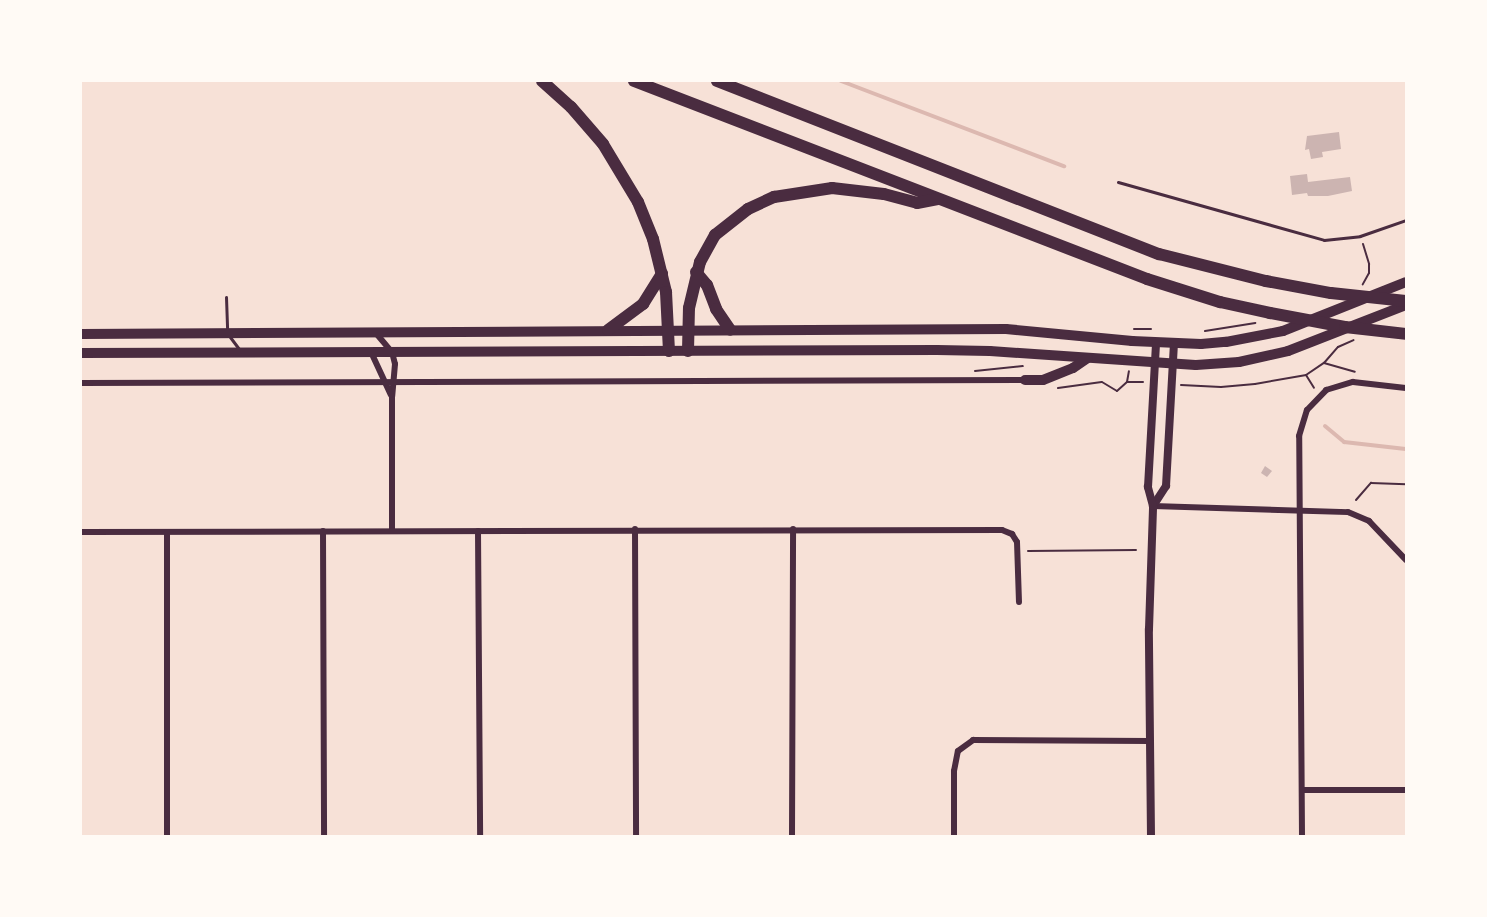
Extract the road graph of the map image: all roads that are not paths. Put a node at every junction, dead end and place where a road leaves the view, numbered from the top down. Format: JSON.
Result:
{"nodes":[{"id":1,"x":542,"y":81,"type":"edge"},
{"id":2,"x":634,"y":81,"type":"edge"},
{"id":3,"x":717,"y":81,"type":"edge"},
{"id":4,"x":1119,"y":182,"type":"dead end"},
{"id":5,"x":939,"y":199,"type":"junction"},
{"id":6,"x":1406,"y":220,"type":"edge"},
{"id":7,"x":696,"y":272,"type":"junction"},
{"id":8,"x":662,"y":274,"type":"junction"},
{"id":9,"x":1406,"y":282,"type":"edge"},
{"id":10,"x":226,"y":297,"type":"dead end"},
{"id":11,"x":1406,"y":303,"type":"edge"},
{"id":12,"x":608,"y":330,"type":"junction"},
{"id":13,"x":669,"y":330,"type":"junction"},
{"id":14,"x":688,"y":330,"type":"junction"},
{"id":15,"x":730,"y":330,"type":"junction"},
{"id":16,"x":375,"y":332,"type":"junction"},
{"id":17,"x":227,"y":333,"type":"junction"},
{"id":18,"x":81,"y":334,"type":"edge"},
{"id":19,"x":1406,"y":334,"type":"edge"},
{"id":20,"x":1156,"y":342,"type":"junction"},
{"id":21,"x":1174,"y":343,"type":"junction"},
{"id":22,"x":669,"y":351,"type":"junction"},
{"id":23,"x":688,"y":351,"type":"junction"},
{"id":24,"x":371,"y":352,"type":"junction"},
{"id":25,"x":392,"y":352,"type":"junction"},
{"id":26,"x":81,"y":353,"type":"edge"},
{"id":27,"x":242,"y":353,"type":"junction"},
{"id":28,"x":1088,"y":358,"type":"junction"},
{"id":29,"x":1155,"y":363,"type":"junction"},
{"id":30,"x":1174,"y":364,"type":"junction"},
{"id":31,"x":1025,"y":380,"type":"joint"},
{"id":32,"x":385,"y":382,"type":"junction"},
{"id":33,"x":81,"y":383,"type":"edge"},
{"id":34,"x":395,"y":383,"type":"junction"},
{"id":35,"x":1406,"y":388,"type":"edge"},
{"id":36,"x":392,"y":396,"type":"junction"},
{"id":37,"x":1153,"y":506,"type":"junction"},
{"id":38,"x":1299,"y":511,"type":"junction"},
{"id":39,"x":635,"y":529,"type":"junction"},
{"id":40,"x":793,"y":529,"type":"junction"},
{"id":41,"x":323,"y":531,"type":"junction"},
{"id":42,"x":392,"y":531,"type":"junction"},
{"id":43,"x":478,"y":531,"type":"junction"},
{"id":44,"x":81,"y":532,"type":"edge"},
{"id":45,"x":166,"y":532,"type":"junction"},
{"id":46,"x":1406,"y":560,"type":"edge"},
{"id":47,"x":1019,"y":602,"type":"dead end"},
{"id":48,"x":1150,"y":741,"type":"junction"},
{"id":49,"x":1302,"y":790,"type":"junction"},
{"id":50,"x":1406,"y":790,"type":"edge"},
{"id":51,"x":167,"y":836,"type":"edge"},
{"id":52,"x":324,"y":836,"type":"edge"},
{"id":53,"x":480,"y":836,"type":"edge"},
{"id":54,"x":636,"y":836,"type":"edge"},
{"id":55,"x":792,"y":836,"type":"edge"},
{"id":56,"x":954,"y":836,"type":"edge"},
{"id":57,"x":1151,"y":836,"type":"edge"},
{"id":58,"x":1302,"y":836,"type":"edge"}],
"edges":[{"from":1,"to":8,"type":"highway"},
{"from":2,"to":5,"type":"highway"},
{"from":3,"to":11,"type":"highway"},
{"from":4,"to":6,"type":"lane"},
{"from":5,"to":7,"type":"highway"},
{"from":5,"to":19,"type":"highway"},
{"from":7,"to":14,"type":"highway"},
{"from":7,"to":15,"type":"highway"},
{"from":8,"to":12,"type":"highway"},
{"from":8,"to":13,"type":"highway"},
{"from":9,"to":21,"type":"main road"},
{"from":10,"to":17,"type":"lane"},
{"from":11,"to":30,"type":"main road"},
{"from":12,"to":13,"type":"main road"},
{"from":12,"to":16,"type":"main road"},
{"from":13,"to":14,"type":"main road"},
{"from":13,"to":22,"type":"highway"},
{"from":14,"to":15,"type":"main road"},
{"from":14,"to":23,"type":"highway"},
{"from":15,"to":20,"type":"main road"},
{"from":16,"to":17,"type":"main road"},
{"from":16,"to":25,"type":"street"},
{"from":17,"to":18,"type":"main road"},
{"from":17,"to":27,"type":"lane"},
{"from":20,"to":21,"type":"main road"},
{"from":20,"to":29,"type":"street"},
{"from":21,"to":30,"type":"street"},
{"from":22,"to":23,"type":"main road"},
{"from":22,"to":25,"type":"main road"},
{"from":23,"to":28,"type":"main road"},
{"from":24,"to":25,"type":"main road"},
{"from":24,"to":27,"type":"main road"},
{"from":24,"to":32,"type":"street"},
{"from":25,"to":34,"type":"street"},
{"from":26,"to":27,"type":"main road"},
{"from":28,"to":29,"type":"main road"},
{"from":28,"to":31,"type":"main road"},
{"from":29,"to":30,"type":"main road"},
{"from":29,"to":37,"type":"street"},
{"from":30,"to":37,"type":"street"},
{"from":31,"to":34,"type":"street"},
{"from":32,"to":33,"type":"street"},
{"from":32,"to":34,"type":"street"},
{"from":32,"to":36,"type":"street"},
{"from":34,"to":36,"type":"street"},
{"from":35,"to":38,"type":"street"},
{"from":36,"to":42,"type":"street"},
{"from":37,"to":38,"type":"street"},
{"from":37,"to":48,"type":"street"},
{"from":38,"to":46,"type":"street"},
{"from":38,"to":49,"type":"street"},
{"from":39,"to":40,"type":"street"},
{"from":39,"to":43,"type":"street"},
{"from":39,"to":54,"type":"street"},
{"from":40,"to":47,"type":"street"},
{"from":40,"to":55,"type":"street"},
{"from":41,"to":42,"type":"street"},
{"from":41,"to":45,"type":"street"},
{"from":41,"to":52,"type":"street"},
{"from":42,"to":43,"type":"street"},
{"from":43,"to":53,"type":"street"},
{"from":44,"to":45,"type":"street"},
{"from":45,"to":51,"type":"street"},
{"from":48,"to":56,"type":"street"},
{"from":48,"to":57,"type":"street"},
{"from":49,"to":50,"type":"street"},
{"from":49,"to":58,"type":"street"}]}
